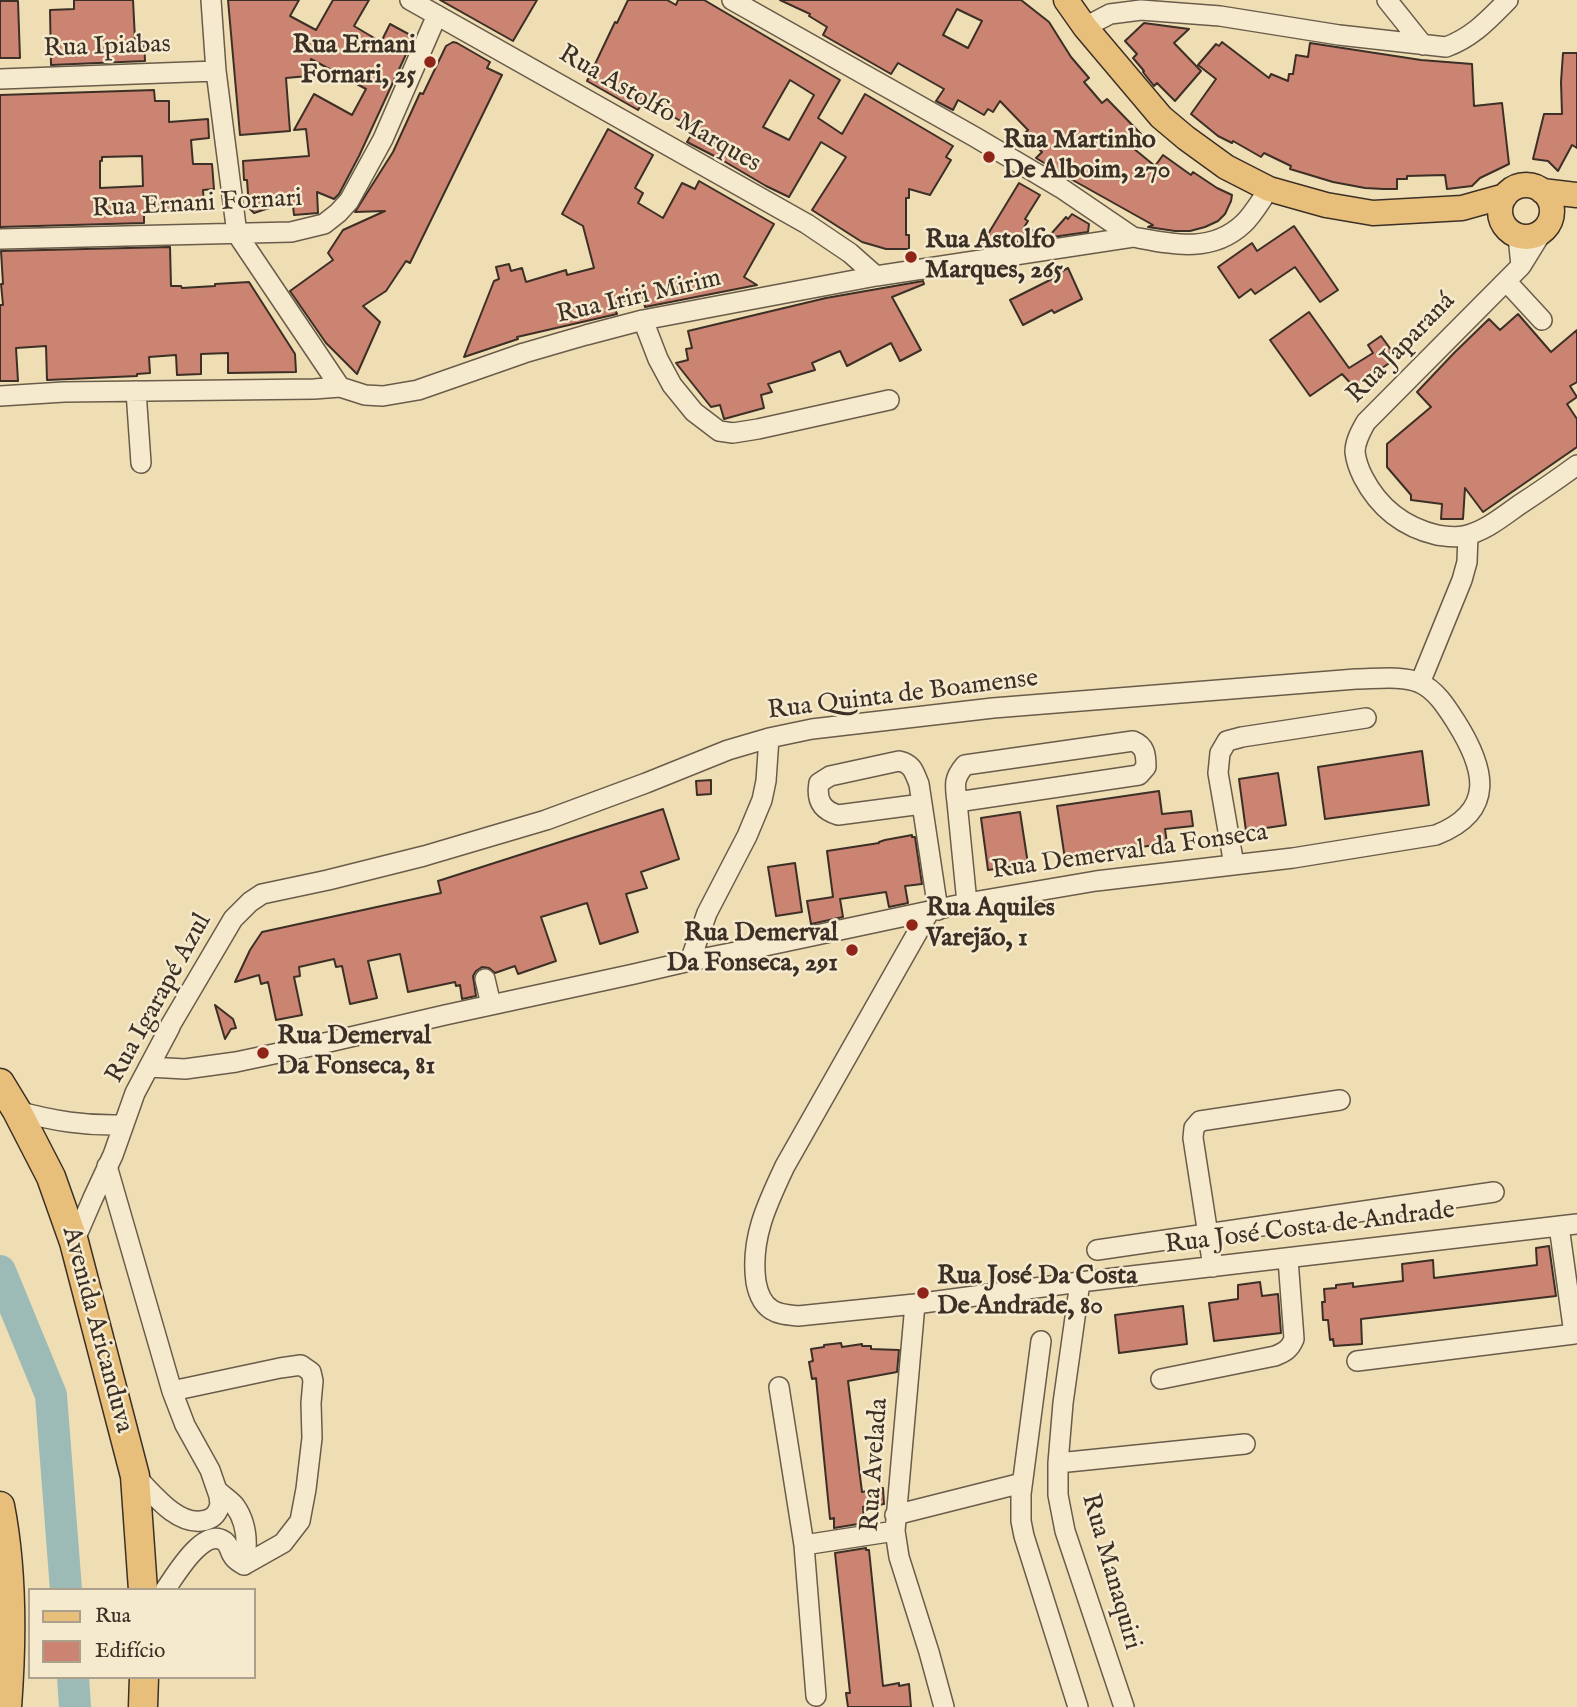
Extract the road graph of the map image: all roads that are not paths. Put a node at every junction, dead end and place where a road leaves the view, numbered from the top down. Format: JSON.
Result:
{"nodes":[{"id":1,"x":211,"y":0,"type":"edge"},
{"id":2,"x":410,"y":0,"type":"edge"},
{"id":3,"x":732,"y":0,"type":"edge"},
{"id":4,"x":1066,"y":0,"type":"edge"},
{"id":5,"x":1387,"y":0,"type":"edge"},
{"id":6,"x":1508,"y":0,"type":"edge"},
{"id":7,"x":438,"y":15,"type":"junction"},
{"id":8,"x":1085,"y":27,"type":"junction"},
{"id":9,"x":1423,"y":45,"type":"junction"},
{"id":10,"x":216,"y":71,"type":"junction"},
{"id":11,"x":0,"y":79,"type":"edge"},
{"id":12,"x":1269,"y":189,"type":"junction"},
{"id":13,"x":1542,"y":191,"type":"junction"},
{"id":14,"x":1576,"y":195,"type":"edge"},
{"id":15,"x":1505,"y":196,"type":"junction"},
{"id":16,"x":1462,"y":208,"type":"junction"},
{"id":17,"x":1529,"y":228,"type":"junction"},
{"id":18,"x":237,"y":234,"type":"junction"},
{"id":19,"x":1133,"y":237,"type":"junction"},
{"id":20,"x":0,"y":239,"type":"edge"},
{"id":21,"x":876,"y":276,"type":"junction"},
{"id":22,"x":1506,"y":281,"type":"junction"},
{"id":23,"x":643,"y":320,"type":"junction"},
{"id":24,"x":1542,"y":320,"type":"dead end"},
{"id":25,"x":340,"y":387,"type":"junction"},
{"id":26,"x":136,"y":391,"type":"junction"},
{"id":27,"x":0,"y":396,"type":"edge"},
{"id":28,"x":889,"y":401,"type":"dead end"},
{"id":29,"x":141,"y":463,"type":"dead end"},
{"id":30,"x":1577,"y":465,"type":"edge"},
{"id":31,"x":1468,"y":535,"type":"junction"},
{"id":32,"x":1420,"y":682,"type":"junction"},
{"id":33,"x":1366,"y":718,"type":"dead end"},
{"id":34,"x":769,"y":738,"type":"junction"},
{"id":35,"x":957,"y":802,"type":"junction"},
{"id":36,"x":922,"y":804,"type":"junction"},
{"id":37,"x":1234,"y":865,"type":"junction"},
{"id":38,"x":250,"y":902,"type":"joint"},
{"id":39,"x":967,"y":903,"type":"junction"},
{"id":40,"x":934,"y":911,"type":"junction"},
{"id":41,"x":690,"y":961,"type":"junction"},
{"id":42,"x":485,"y":979,"type":"dead end"},
{"id":43,"x":491,"y":1005,"type":"junction"},
{"id":44,"x":149,"y":1067,"type":"junction"},
{"id":45,"x":0,"y":1083,"type":"edge"},
{"id":46,"x":1340,"y":1100,"type":"dead end"},
{"id":47,"x":17,"y":1111,"type":"junction"},
{"id":48,"x":124,"y":1125,"type":"junction"},
{"id":49,"x":107,"y":1166,"type":"junction"},
{"id":50,"x":1494,"y":1192,"type":"dead end"},
{"id":51,"x":1568,"y":1225,"type":"edge"},
{"id":52,"x":1208,"y":1234,"type":"junction"},
{"id":53,"x":74,"y":1242,"type":"junction"},
{"id":54,"x":1097,"y":1250,"type":"dead end"},
{"id":55,"x":1288,"y":1259,"type":"junction"},
{"id":56,"x":1213,"y":1267,"type":"junction"},
{"id":57,"x":1080,"y":1282,"type":"junction"},
{"id":58,"x":915,"y":1304,"type":"junction"},
{"id":59,"x":1575,"y":1334,"type":"edge"},
{"id":60,"x":1041,"y":1341,"type":"dead end"},
{"id":61,"x":1357,"y":1361,"type":"dead end"},
{"id":62,"x":1161,"y":1379,"type":"dead end"},
{"id":63,"x":779,"y":1387,"type":"dead end"},
{"id":64,"x":172,"y":1391,"type":"junction"},
{"id":65,"x":1245,"y":1444,"type":"dead end"},
{"id":66,"x":1058,"y":1463,"type":"junction"},
{"id":67,"x":135,"y":1476,"type":"junction"},
{"id":68,"x":1022,"y":1483,"type":"junction"},
{"id":69,"x":218,"y":1491,"type":"junction"},
{"id":70,"x":0,"y":1506,"type":"edge"},
{"id":71,"x":895,"y":1523,"type":"junction"},
{"id":72,"x":804,"y":1545,"type":"junction"},
{"id":73,"x":244,"y":1565,"type":"junction"},
{"id":74,"x":143,"y":1588,"type":"edge"},
{"id":75,"x":166,"y":1588,"type":"edge"},
{"id":76,"x":144,"y":1679,"type":"edge"},
{"id":77,"x":816,"y":1696,"type":"dead end"},
{"id":78,"x":7,"y":1707,"type":"edge"},
{"id":79,"x":143,"y":1707,"type":"edge"},
{"id":80,"x":944,"y":1707,"type":"edge"},
{"id":81,"x":1078,"y":1707,"type":"edge"},
{"id":82,"x":1124,"y":1707,"type":"edge"}],
"edges":[{"from":1,"to":10,"type":"street"},
{"from":2,"to":7,"type":"street","name":"Rua Astolfo Marques"},
{"from":3,"to":19,"type":"street"},
{"from":4,"to":8,"type":"main road"},
{"from":5,"to":9,"type":"street"},
{"from":6,"to":9,"type":"street"},
{"from":7,"to":18,"type":"street","name":"Rua Ernani Fornari"},
{"from":7,"to":21,"type":"street","name":"Rua Astolfo Marques"},
{"from":8,"to":9,"type":"street"},
{"from":8,"to":12,"type":"main road"},
{"from":10,"to":11,"type":"street","name":"Rua Ipiabas"},
{"from":10,"to":18,"type":"street"},
{"from":12,"to":16,"type":"main road"},
{"from":12,"to":19,"type":"street","name":"Rua Iriri Mirim"},
{"from":13,"to":14,"type":"main road"},
{"from":13,"to":15,"type":"main road"},
{"from":13,"to":17,"type":"main road"},
{"from":14,"to":17,"type":"main road"},
{"from":15,"to":16,"type":"main road"},
{"from":15,"to":17,"type":"main road"},
{"from":16,"to":17,"type":"main road"},
{"from":17,"to":22,"type":"street","name":"Rua Japaraná"},
{"from":18,"to":20,"type":"street","name":"Rua Ernani Fornari"},
{"from":18,"to":25,"type":"street"},
{"from":19,"to":21,"type":"street","name":"Rua Iriri Mirim"},
{"from":21,"to":23,"type":"street","name":"Rua Iriri Mirim"},
{"from":22,"to":24,"type":"street"},
{"from":22,"to":31,"type":"street","name":"Rua Japaraná"},
{"from":23,"to":25,"type":"street","name":"Rua Iriri Mirim"},
{"from":23,"to":28,"type":"street"},
{"from":25,"to":26,"type":"street","name":"Rua Iriri Mirim"},
{"from":26,"to":27,"type":"street","name":"Rua Iriri Mirim"},
{"from":26,"to":29,"type":"street"},
{"from":30,"to":31,"type":"street","name":"Rua Japaraná"},
{"from":31,"to":32,"type":"street"},
{"from":32,"to":34,"type":"street","name":"Rua Quinta de Boamense"},
{"from":32,"to":37,"type":"street","name":"Rua Demerval da Fonseca"},
{"from":33,"to":37,"type":"street"},
{"from":34,"to":38,"type":"street","name":"Rua Quinta de Boamense"},
{"from":34,"to":41,"type":"street"},
{"from":35,"to":35,"type":"street"},
{"from":35,"to":39,"type":"street"},
{"from":36,"to":36,"type":"street"},
{"from":36,"to":40,"type":"street"},
{"from":37,"to":39,"type":"street","name":"Rua Demerval da Fonseca"},
{"from":38,"to":44,"type":"street","name":"Rua Igarapé Azul"},
{"from":39,"to":40,"type":"street","name":"Rua Demerval da Fonseca"},
{"from":40,"to":41,"type":"street","name":"Rua Demerval da Fonseca"},
{"from":40,"to":58,"type":"street","name":"Rua José Costa de Andrade"},
{"from":41,"to":43,"type":"street","name":"Rua Demerval da Fonseca"},
{"from":42,"to":43,"type":"street"},
{"from":43,"to":44,"type":"street","name":"Rua Demerval da Fonseca"},
{"from":44,"to":48,"type":"street","name":"Rua Igarapé Azul"},
{"from":45,"to":47,"type":"highway","name":"Avenida Aricanduva"},
{"from":46,"to":52,"type":"street"},
{"from":47,"to":48,"type":"street","name":"Rua Igarapé Azul"},
{"from":47,"to":53,"type":"highway","name":"Avenida Aricanduva"},
{"from":48,"to":49,"type":"street","name":"Rua Igarapé Azul"},
{"from":49,"to":53,"type":"street","name":"Rua Igarapé Azul"},
{"from":49,"to":64,"type":"street"},
{"from":50,"to":52,"type":"street"},
{"from":51,"to":55,"type":"street","name":"Rua José Costa de Andrade"},
{"from":51,"to":59,"type":"street"},
{"from":52,"to":54,"type":"street"},
{"from":52,"to":56,"type":"street"},
{"from":53,"to":67,"type":"highway","name":"Avenida Aricanduva"},
{"from":55,"to":56,"type":"street","name":"Rua José Costa de Andrade"},
{"from":55,"to":62,"type":"street"},
{"from":56,"to":57,"type":"street","name":"Rua José Costa de Andrade"},
{"from":57,"to":58,"type":"street","name":"Rua José Costa de Andrade"},
{"from":57,"to":66,"type":"street","name":"Rua Manaquiri"},
{"from":58,"to":71,"type":"street","name":"Rua Avelada"},
{"from":59,"to":61,"type":"street"},
{"from":60,"to":68,"type":"street"},
{"from":63,"to":72,"type":"street"},
{"from":64,"to":69,"type":"street"},
{"from":64,"to":73,"type":"street"},
{"from":65,"to":66,"type":"street"},
{"from":66,"to":82,"type":"street","name":"Rua Manaquiri"},
{"from":67,"to":69,"type":"street"},
{"from":67,"to":74,"type":"highway","name":"Avenida Aricanduva"},
{"from":68,"to":71,"type":"street"},
{"from":68,"to":81,"type":"street"},
{"from":69,"to":73,"type":"street"},
{"from":70,"to":78,"type":"highway"},
{"from":71,"to":72,"type":"street"},
{"from":71,"to":80,"type":"street","name":"Rua Avelada"},
{"from":72,"to":77,"type":"street"},
{"from":73,"to":75,"type":"street"},
{"from":76,"to":79,"type":"highway"}]}
